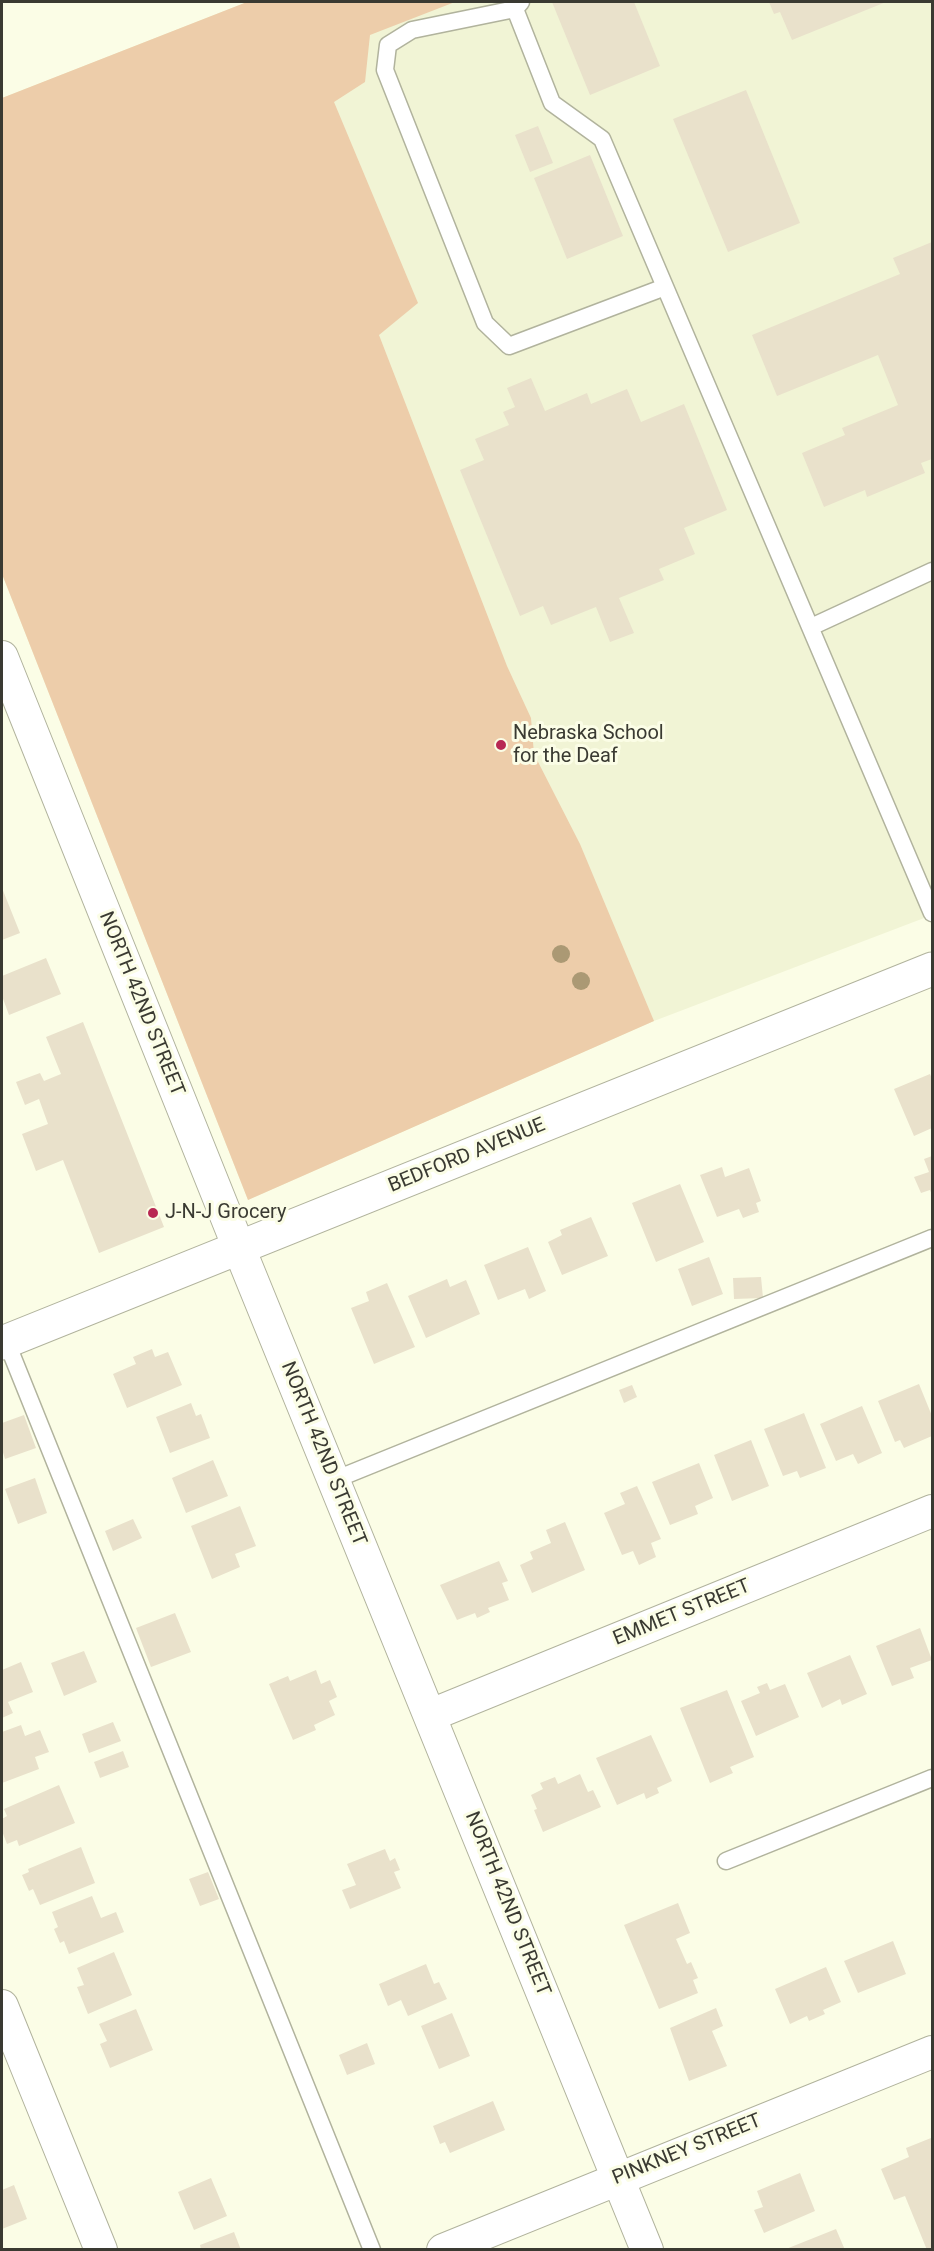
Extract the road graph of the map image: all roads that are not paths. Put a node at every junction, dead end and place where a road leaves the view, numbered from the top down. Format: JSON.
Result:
{"nodes":[{"id":1,"x":518,"y":5,"type":"edge"},
{"id":2,"x":665,"y":287,"type":"junction"},
{"id":3,"x":933,"y":571,"type":"edge"},
{"id":4,"x":811,"y":627,"type":"junction"},
{"id":5,"x":2,"y":657,"type":"edge"},
{"id":6,"x":933,"y":913,"type":"edge"},
{"id":7,"x":933,"y":969,"type":"edge"},
{"id":8,"x":933,"y":1238,"type":"edge"},
{"id":9,"x":239,"y":1248,"type":"junction"},
{"id":10,"x":3,"y":1337,"type":"edge"},
{"id":11,"x":334,"y":1480,"type":"junction"},
{"id":12,"x":933,"y":1511,"type":"edge"},
{"id":13,"x":430,"y":1715,"type":"junction"},
{"id":14,"x":933,"y":1778,"type":"edge"},
{"id":15,"x":726,"y":1861,"type":"dead end"},
{"id":16,"x":2,"y":2006,"type":"edge"},
{"id":17,"x":933,"y":2052,"type":"edge"},
{"id":18,"x":618,"y":2178,"type":"junction"},
{"id":19,"x":101,"y":2250,"type":"edge"},
{"id":20,"x":372,"y":2250,"type":"edge"},
{"id":21,"x":442,"y":2250,"type":"edge"},
{"id":22,"x":647,"y":2250,"type":"edge"}],
"edges":[{"from":1,"to":2,"type":"lane"},
{"from":1,"to":2,"type":"lane"},
{"from":2,"to":4,"type":"lane"},
{"from":3,"to":4,"type":"lane"},
{"from":4,"to":6,"type":"lane"},
{"from":5,"to":9,"type":"street","name":"NORTH 42ND STREET"},
{"from":7,"to":9,"type":"street","name":"BEDFORD AVENUE"},
{"from":8,"to":11,"type":"lane"},
{"from":9,"to":10,"type":"street","name":"BEDFORD AVENUE"},
{"from":9,"to":11,"type":"street","name":"NORTH 42ND STREET"},
{"from":10,"to":20,"type":"lane"},
{"from":11,"to":13,"type":"street","name":"NORTH 42ND STREET"},
{"from":12,"to":13,"type":"street","name":"EMMET STREET"},
{"from":13,"to":18,"type":"street","name":"NORTH 42ND STREET"},
{"from":14,"to":15,"type":"lane"},
{"from":16,"to":19,"type":"street"},
{"from":17,"to":18,"type":"street","name":"PINKNEY STREET"},
{"from":18,"to":21,"type":"street","name":"PINKNEY STREET"},
{"from":18,"to":22,"type":"street","name":"NORTH 42ND STREET"}]}
